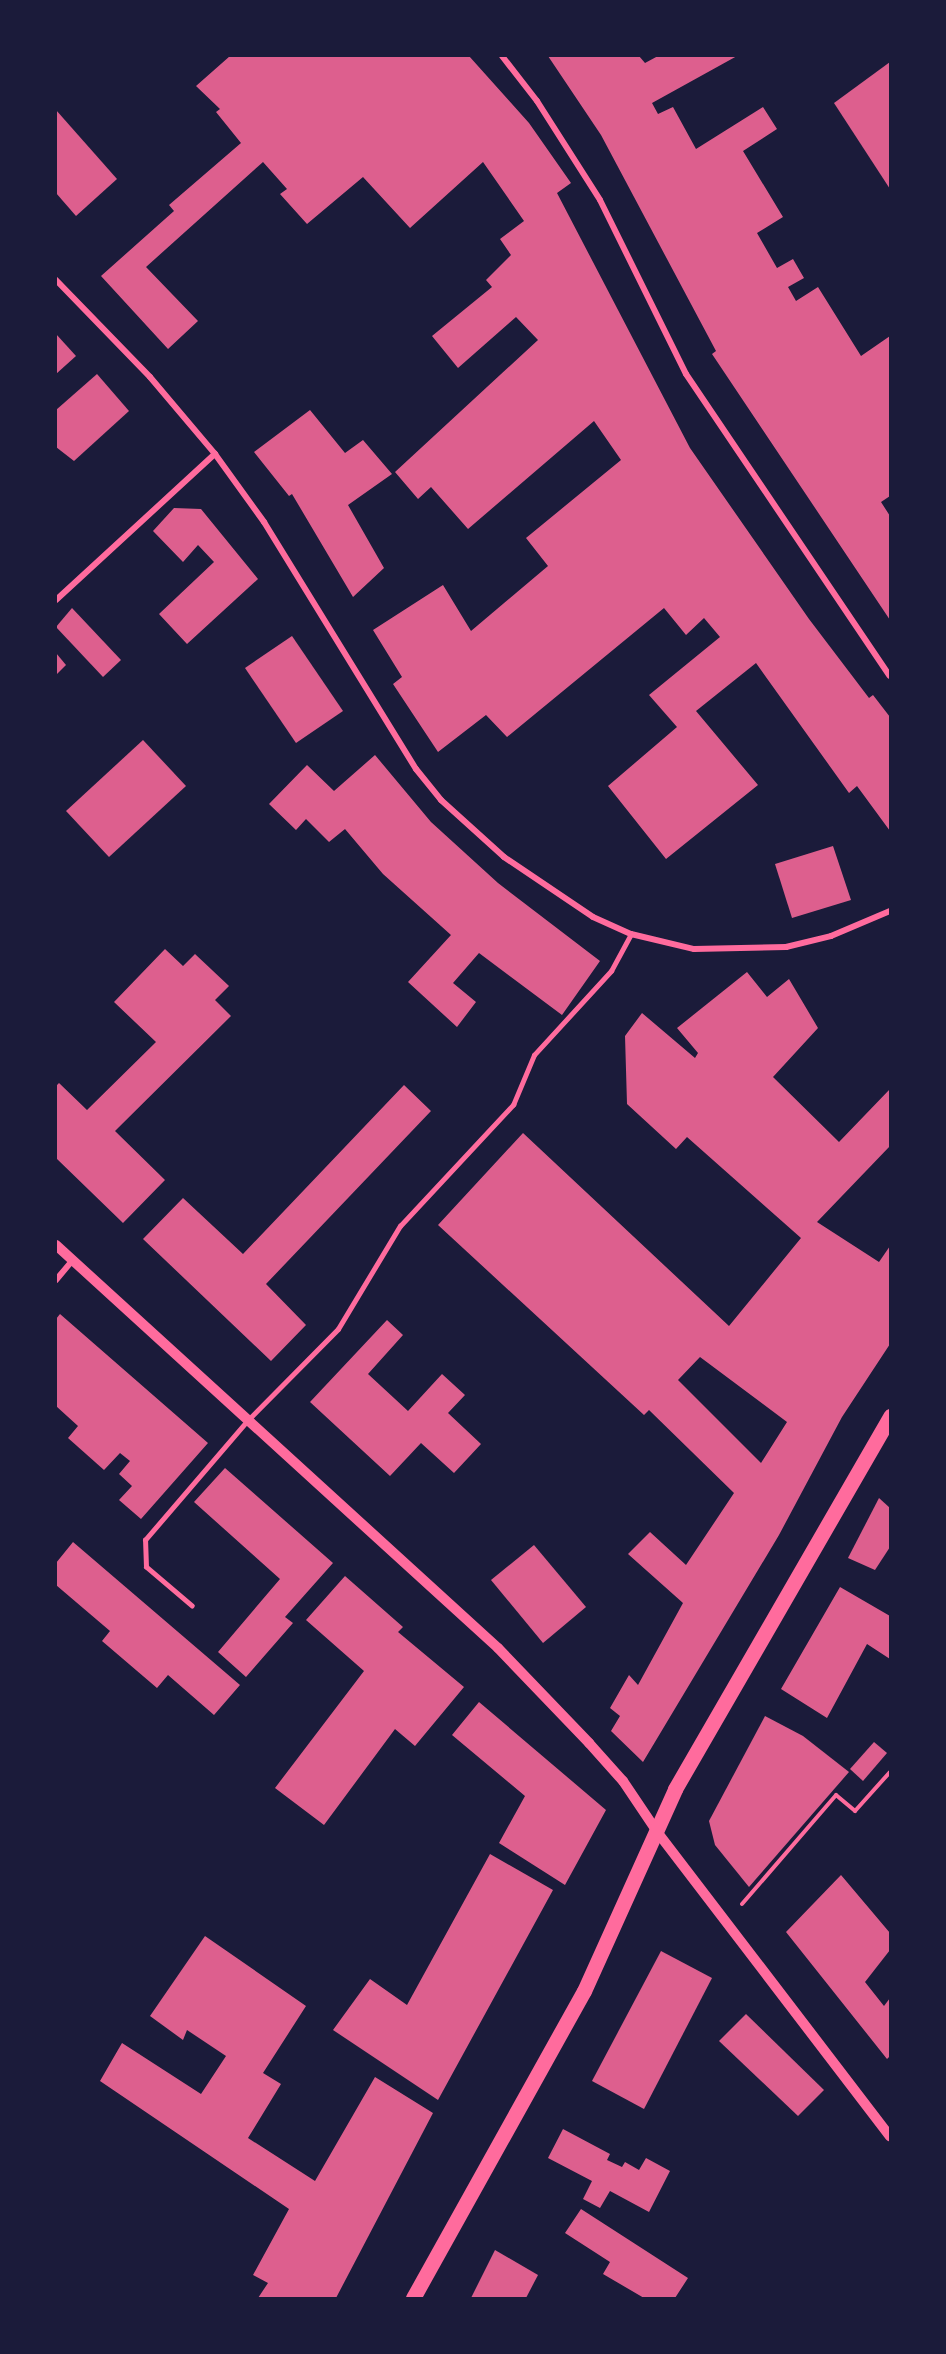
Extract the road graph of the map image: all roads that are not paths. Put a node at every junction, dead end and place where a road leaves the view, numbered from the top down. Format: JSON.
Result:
{"nodes":[{"id":1,"x":502,"y":56,"type":"edge"},
{"id":2,"x":56,"y":280,"type":"edge"},
{"id":3,"x":215,"y":454,"type":"junction"},
{"id":4,"x":56,"y":600,"type":"edge"},
{"id":5,"x":891,"y":676,"type":"edge"},
{"id":6,"x":891,"y":911,"type":"edge"},
{"id":7,"x":631,"y":934,"type":"junction"},
{"id":8,"x":56,"y":1245,"type":"edge"},
{"id":9,"x":72,"y":1261,"type":"junction"},
{"id":10,"x":56,"y":1280,"type":"edge"},
{"id":11,"x":891,"y":1416,"type":"edge"},
{"id":12,"x":247,"y":1421,"type":"junction"},
{"id":13,"x":192,"y":1606,"type":"dead end"},
{"id":14,"x":658,"y":1833,"type":"junction"},
{"id":15,"x":891,"y":2136,"type":"edge"},
{"id":16,"x":413,"y":2298,"type":"edge"}],
"edges":[{"from":1,"to":5,"type":"street"},
{"from":2,"to":3,"type":"street"},
{"from":3,"to":4,"type":"street"},
{"from":3,"to":7,"type":"street"},
{"from":6,"to":7,"type":"street"},
{"from":7,"to":12,"type":"lane"},
{"from":8,"to":9,"type":"street"},
{"from":9,"to":10,"type":"street"},
{"from":9,"to":12,"type":"street"},
{"from":11,"to":14,"type":"main road"},
{"from":12,"to":13,"type":"lane"},
{"from":12,"to":14,"type":"street"},
{"from":14,"to":15,"type":"street"},
{"from":14,"to":16,"type":"main road"}]}
